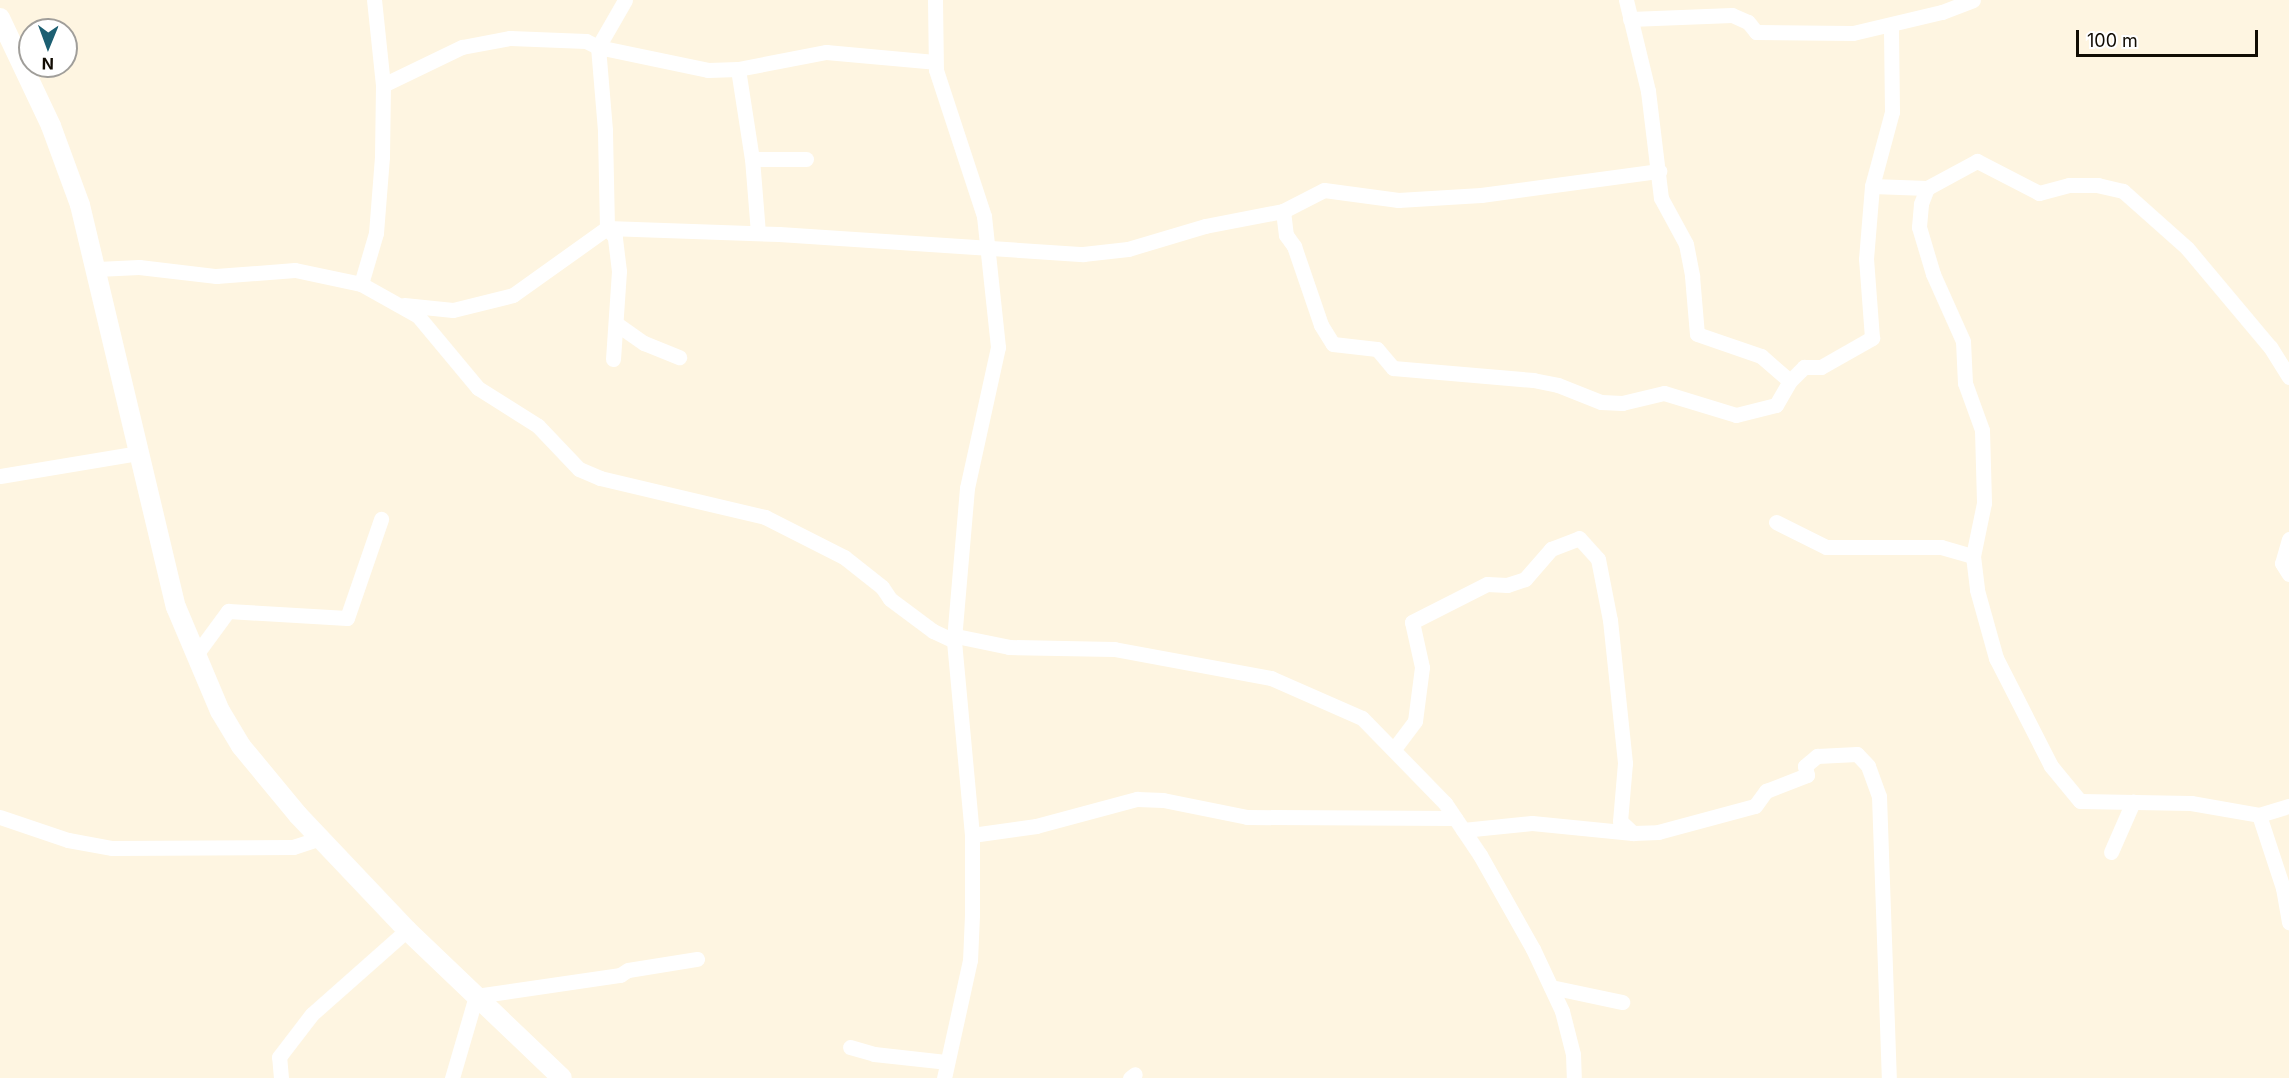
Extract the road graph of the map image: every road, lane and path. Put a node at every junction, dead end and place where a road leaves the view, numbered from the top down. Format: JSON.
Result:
{"nodes":[{"id":1,"x":374,"y":0,"type":"edge"},
{"id":2,"x":625,"y":0,"type":"edge"},
{"id":3,"x":935,"y":0,"type":"edge"},
{"id":4,"x":1626,"y":0,"type":"edge"},
{"id":5,"x":1973,"y":0,"type":"edge"},
{"id":6,"x":0,"y":18,"type":"edge"},
{"id":7,"x":1630,"y":19,"type":"junction"},
{"id":8,"x":1891,"y":26,"type":"junction"},
{"id":9,"x":598,"y":47,"type":"junction"},
{"id":10,"x":935,"y":62,"type":"junction"},
{"id":11,"x":738,"y":69,"type":"junction"},
{"id":12,"x":383,"y":85,"type":"junction"},
{"id":13,"x":752,"y":159,"type":"junction"},
{"id":14,"x":806,"y":159,"type":"dead end"},
{"id":15,"x":1659,"y":171,"type":"junction"},
{"id":16,"x":1872,"y":186,"type":"junction"},
{"id":17,"x":1927,"y":188,"type":"junction"},
{"id":18,"x":1282,"y":211,"type":"junction"},
{"id":19,"x":607,"y":228,"type":"junction"},
{"id":20,"x":758,"y":233,"type":"junction"},
{"id":21,"x":987,"y":247,"type":"junction"},
{"id":22,"x":97,"y":268,"type":"junction"},
{"id":23,"x":361,"y":284,"type":"junction"},
{"id":24,"x":398,"y":304,"type":"junction"},
{"id":25,"x":618,"y":325,"type":"junction"},
{"id":26,"x":679,"y":357,"type":"dead end"},
{"id":27,"x":613,"y":358,"type":"dead end"},
{"id":28,"x":2289,"y":377,"type":"edge"},
{"id":29,"x":1790,"y":381,"type":"junction"},
{"id":30,"x":139,"y":453,"type":"junction"},
{"id":31,"x":0,"y":476,"type":"edge"},
{"id":32,"x":381,"y":519,"type":"dead end"},
{"id":33,"x":1776,"y":522,"type":"dead end"},
{"id":34,"x":2289,"y":539,"type":"edge"},
{"id":35,"x":1973,"y":556,"type":"junction"},
{"id":36,"x":2289,"y":574,"type":"edge"},
{"id":37,"x":955,"y":638,"type":"junction"},
{"id":38,"x":195,"y":656,"type":"junction"},
{"id":39,"x":1394,"y":749,"type":"junction"},
{"id":40,"x":2133,"y":802,"type":"junction"},
{"id":41,"x":2289,"y":806,"type":"edge"},
{"id":42,"x":2259,"y":815,"type":"junction"},
{"id":43,"x":0,"y":817,"type":"edge"},
{"id":44,"x":1459,"y":824,"type":"junction"},
{"id":45,"x":1633,"y":833,"type":"junction"},
{"id":46,"x":972,"y":835,"type":"junction"},
{"id":47,"x":320,"y":838,"type":"junction"},
{"id":48,"x":2110,"y":852,"type":"dead end"},
{"id":49,"x":2289,"y":922,"type":"edge"},
{"id":50,"x":407,"y":930,"type":"junction"},
{"id":51,"x":697,"y":960,"type":"dead end"},
{"id":52,"x":1551,"y":987,"type":"junction"},
{"id":53,"x":476,"y":996,"type":"junction"},
{"id":54,"x":1622,"y":1002,"type":"dead end"},
{"id":55,"x":850,"y":1047,"type":"dead end"},
{"id":56,"x":946,"y":1062,"type":"junction"},
{"id":57,"x":281,"y":1078,"type":"edge"},
{"id":58,"x":452,"y":1078,"type":"edge"},
{"id":59,"x":562,"y":1078,"type":"edge"},
{"id":60,"x":945,"y":1078,"type":"edge"},
{"id":61,"x":1574,"y":1078,"type":"edge"},
{"id":62,"x":1889,"y":1078,"type":"edge"}],
"edges":[{"from":1,"to":12,"type":"street"},
{"from":2,"to":9,"type":"street"},
{"from":3,"to":10,"type":"street"},
{"from":4,"to":7,"type":"street"},
{"from":5,"to":8,"type":"street"},
{"from":6,"to":22,"type":"main road"},
{"from":7,"to":8,"type":"street"},
{"from":7,"to":15,"type":"street"},
{"from":8,"to":16,"type":"street"},
{"from":9,"to":11,"type":"street"},
{"from":9,"to":12,"type":"street"},
{"from":9,"to":19,"type":"street"},
{"from":10,"to":11,"type":"street"},
{"from":10,"to":21,"type":"street"},
{"from":11,"to":13,"type":"street"},
{"from":12,"to":23,"type":"street"},
{"from":13,"to":14,"type":"street"},
{"from":13,"to":20,"type":"street"},
{"from":15,"to":18,"type":"street"},
{"from":15,"to":29,"type":"street"},
{"from":16,"to":17,"type":"street"},
{"from":16,"to":29,"type":"street"},
{"from":17,"to":28,"type":"street"},
{"from":17,"to":35,"type":"street"},
{"from":18,"to":21,"type":"street"},
{"from":18,"to":29,"type":"street"},
{"from":19,"to":20,"type":"street"},
{"from":19,"to":24,"type":"street"},
{"from":19,"to":25,"type":"street"},
{"from":20,"to":21,"type":"street"},
{"from":21,"to":37,"type":"street"},
{"from":22,"to":23,"type":"street"},
{"from":22,"to":30,"type":"main road"},
{"from":23,"to":24,"type":"street"},
{"from":24,"to":37,"type":"street"},
{"from":25,"to":26,"type":"street"},
{"from":25,"to":27,"type":"street"},
{"from":30,"to":31,"type":"street"},
{"from":30,"to":38,"type":"main road"},
{"from":32,"to":38,"type":"street"},
{"from":33,"to":35,"type":"street"},
{"from":34,"to":36,"type":"street"},
{"from":35,"to":40,"type":"street"},
{"from":37,"to":39,"type":"street"},
{"from":37,"to":46,"type":"street"},
{"from":38,"to":47,"type":"main road"},
{"from":39,"to":44,"type":"street"},
{"from":39,"to":45,"type":"street"},
{"from":40,"to":42,"type":"street"},
{"from":40,"to":48,"type":"street"},
{"from":41,"to":42,"type":"street"},
{"from":42,"to":49,"type":"street"},
{"from":43,"to":47,"type":"street"},
{"from":44,"to":45,"type":"street"},
{"from":44,"to":46,"type":"street"},
{"from":44,"to":52,"type":"street"},
{"from":45,"to":62,"type":"street"},
{"from":46,"to":56,"type":"street"},
{"from":47,"to":50,"type":"main road"},
{"from":50,"to":53,"type":"main road"},
{"from":50,"to":57,"type":"street"},
{"from":51,"to":53,"type":"street"},
{"from":52,"to":54,"type":"street"},
{"from":52,"to":61,"type":"street"},
{"from":53,"to":58,"type":"street"},
{"from":53,"to":59,"type":"main road"},
{"from":55,"to":56,"type":"street"},
{"from":56,"to":60,"type":"street"}]}
